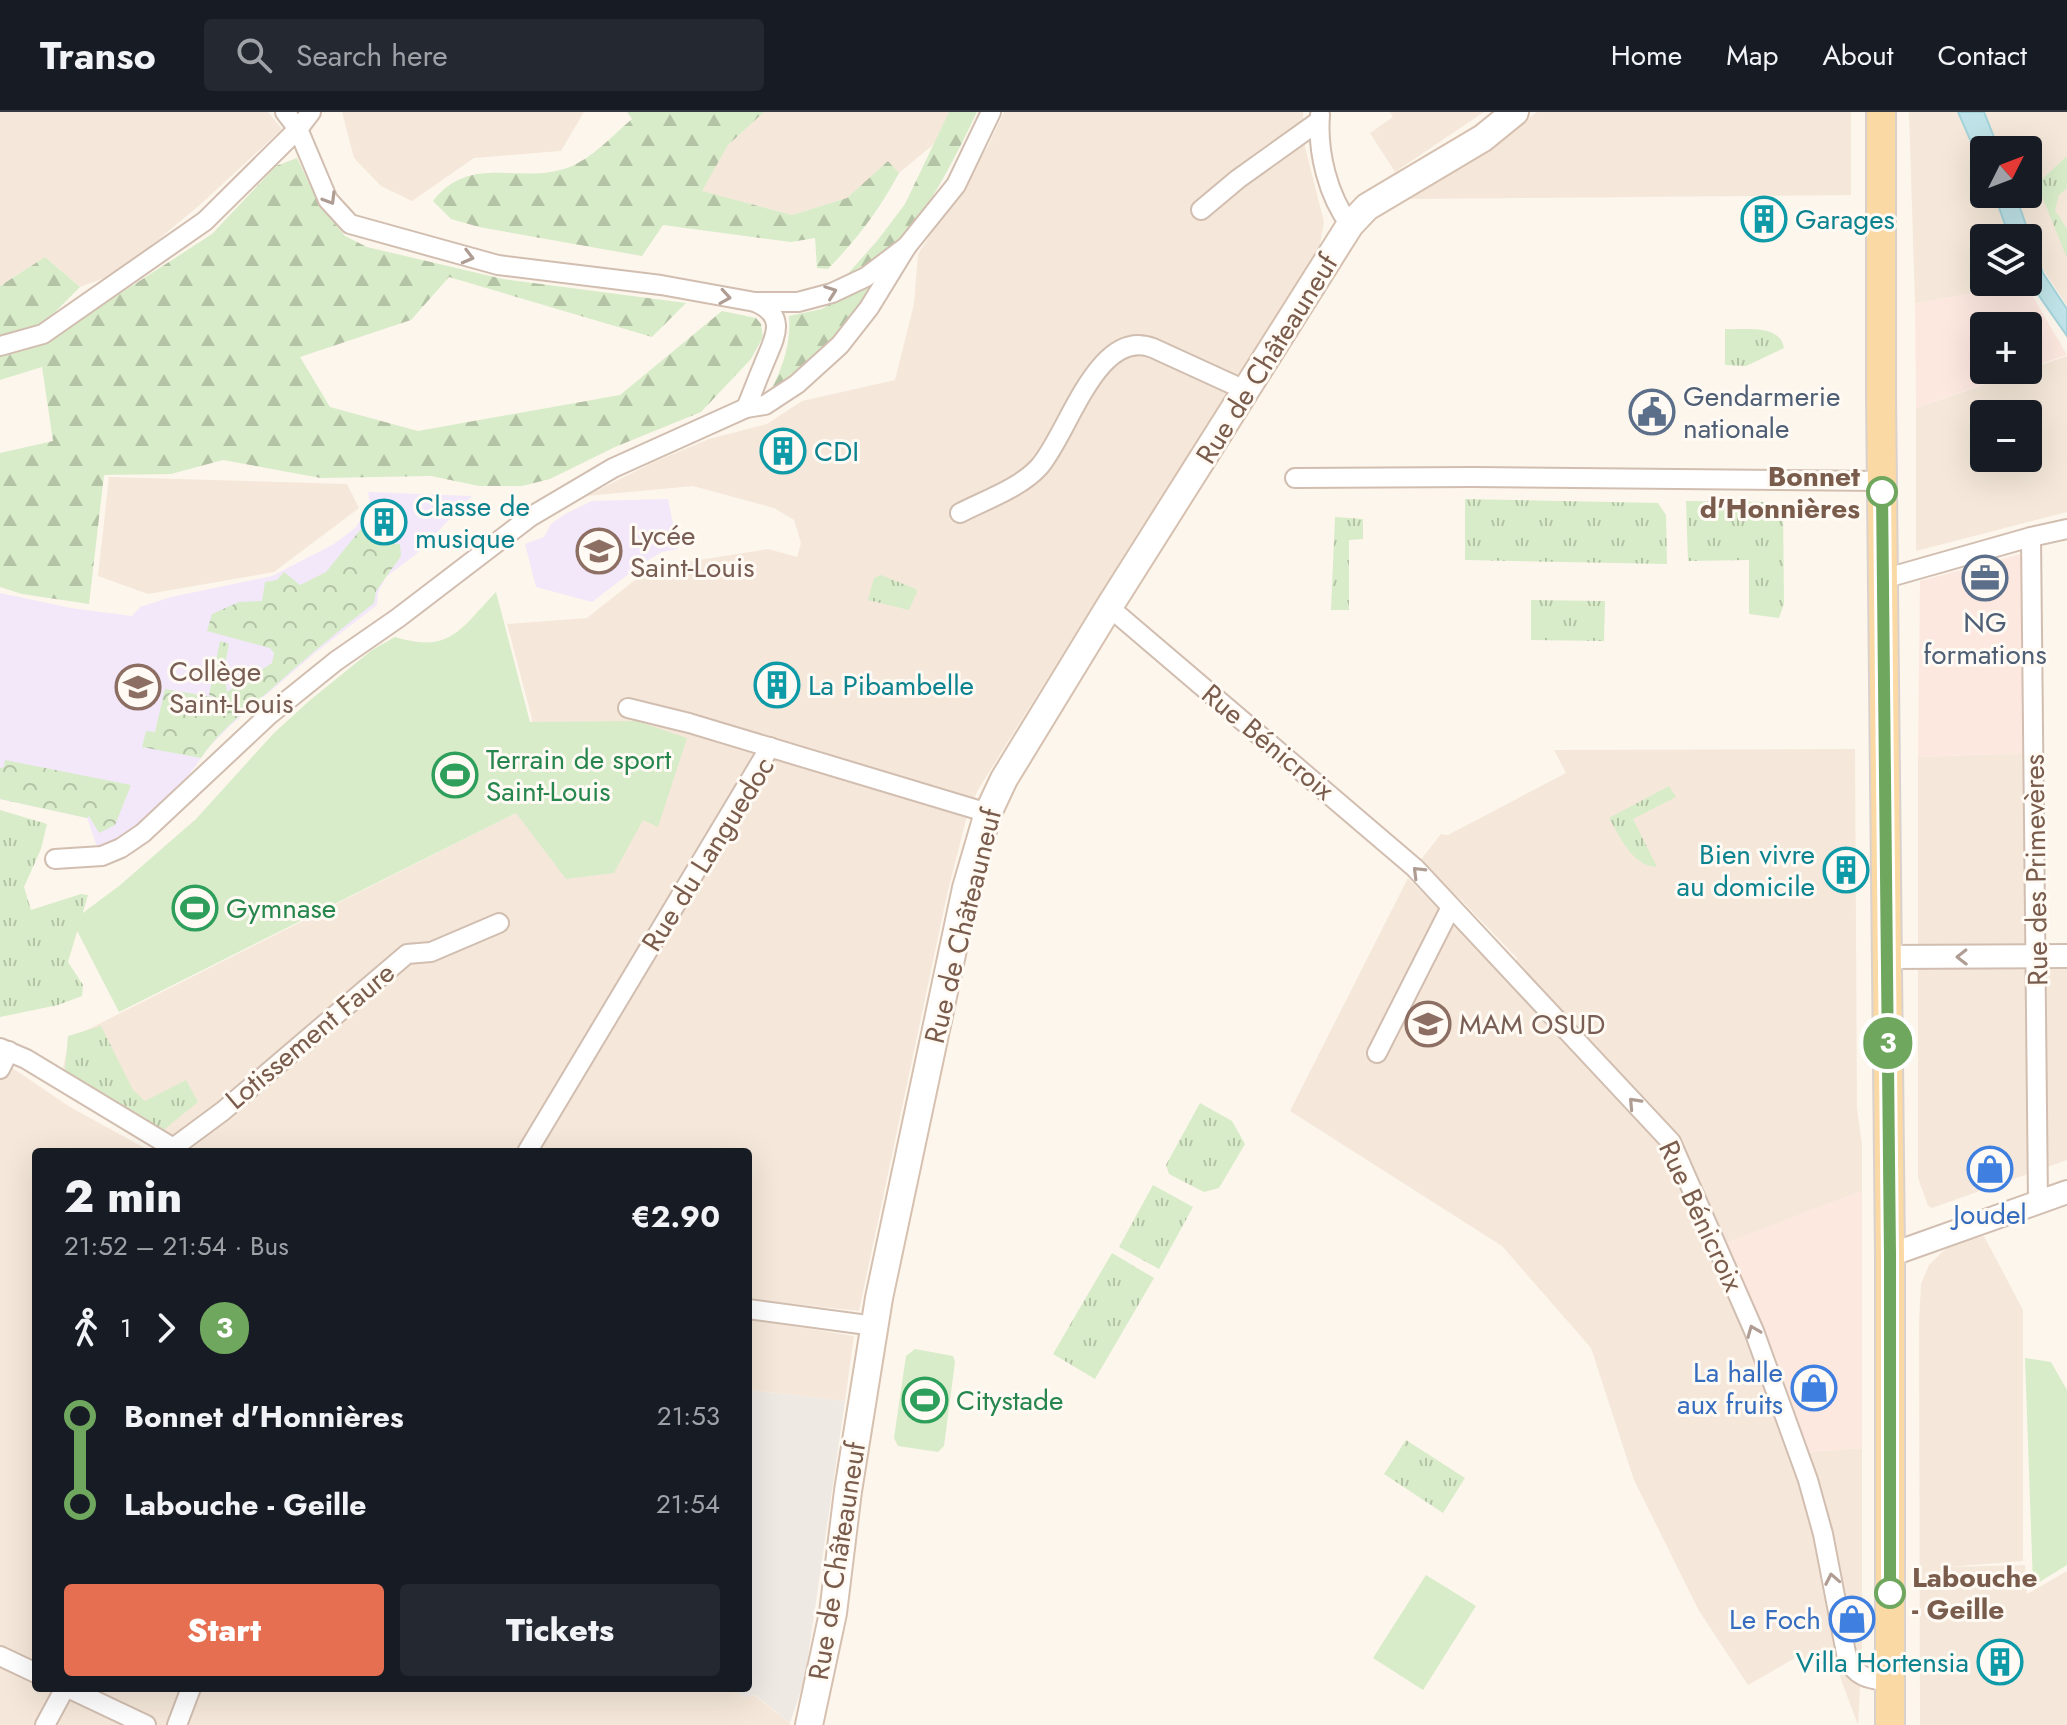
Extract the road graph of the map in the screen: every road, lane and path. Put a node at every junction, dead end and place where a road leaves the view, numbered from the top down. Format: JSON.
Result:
{"nodes":[{"id":1,"x":285,"y":112,"type":"edge"},
{"id":2,"x":311,"y":112,"type":"edge"},
{"id":3,"x":991,"y":112,"type":"edge"},
{"id":4,"x":1515,"y":112,"type":"edge"},
{"id":5,"x":1881,"y":112,"type":"edge"},
{"id":6,"x":1320,"y":117,"type":"edge"},
{"id":7,"x":298,"y":129,"type":"junction"},
{"id":8,"x":1201,"y":210,"type":"dead end"},
{"id":9,"x":1350,"y":225,"type":"junction"},
{"id":10,"x":907,"y":246,"type":"junction"},
{"id":11,"x":755,"y":302,"type":"junction"},
{"id":12,"x":0,"y":346,"type":"edge"},
{"id":13,"x":1247,"y":391,"type":"junction"},
{"id":14,"x":746,"y":408,"type":"junction"},
{"id":15,"x":1295,"y":478,"type":"dead end"},
{"id":16,"x":1882,"y":481,"type":"junction"},
{"id":17,"x":960,"y":513,"type":"dead end"},
{"id":18,"x":2067,"y":529,"type":"edge"},
{"id":19,"x":2031,"y":537,"type":"junction"},
{"id":20,"x":1883,"y":579,"type":"junction"},
{"id":21,"x":1109,"y":607,"type":"junction"},
{"id":22,"x":628,"y":708,"type":"dead end"},
{"id":23,"x":770,"y":747,"type":"junction"},
{"id":24,"x":988,"y":813,"type":"junction"},
{"id":25,"x":55,"y":859,"type":"dead end"},
{"id":26,"x":1451,"y":907,"type":"junction"},
{"id":27,"x":499,"y":923,"type":"dead end"},
{"id":28,"x":2067,"y":956,"type":"edge"},
{"id":29,"x":1887,"y":957,"type":"junction"},
{"id":30,"x":2036,"y":957,"type":"junction"},
{"id":31,"x":5,"y":1050,"type":"edge"},
{"id":32,"x":1377,"y":1053,"type":"dead end"},
{"id":33,"x":0,"y":1069,"type":"edge"},
{"id":34,"x":173,"y":1148,"type":"edge"},
{"id":35,"x":178,"y":1148,"type":"edge"},
{"id":36,"x":529,"y":1148,"type":"edge"},
{"id":37,"x":2066,"y":1194,"type":"edge"},
{"id":38,"x":2038,"y":1203,"type":"junction"},
{"id":39,"x":1890,"y":1255,"type":"junction"},
{"id":40,"x":752,"y":1310,"type":"edge"},
{"id":41,"x":875,"y":1326,"type":"junction"},
{"id":42,"x":0,"y":1656,"type":"edge"},
{"id":43,"x":32,"y":1671,"type":"edge"},
{"id":44,"x":1890,"y":1682,"type":"junction"},
{"id":45,"x":65,"y":1692,"type":"edge"},
{"id":46,"x":76,"y":1692,"type":"edge"},
{"id":47,"x":189,"y":1692,"type":"edge"},
{"id":48,"x":45,"y":1725,"type":"edge"},
{"id":49,"x":146,"y":1725,"type":"edge"},
{"id":50,"x":177,"y":1725,"type":"edge"},
{"id":51,"x":809,"y":1725,"type":"edge"},
{"id":52,"x":1890,"y":1725,"type":"edge"}],
"edges":[{"from":1,"to":7,"type":"street"},
{"from":2,"to":7,"type":"street"},
{"from":3,"to":10,"type":"street"},
{"from":4,"to":9,"type":"main road","name":"Rue de Châteauneuf"},
{"from":5,"to":16,"type":"main road"},
{"from":6,"to":8,"type":"street"},
{"from":6,"to":9,"type":"street"},
{"from":7,"to":11,"type":"street","one_way":true},
{"from":7,"to":12,"type":"street"},
{"from":9,"to":13,"type":"main road","name":"Rue de Châteauneuf"},
{"from":11,"to":10,"type":"street","one_way":true},
{"from":10,"to":14,"type":"street"},
{"from":11,"to":14,"type":"street"},
{"from":13,"to":17,"type":"street"},
{"from":13,"to":21,"type":"main road","name":"Rue de Châteauneuf"},
{"from":14,"to":25,"type":"street"},
{"from":15,"to":16,"type":"street"},
{"from":16,"to":20,"type":"main road"},
{"from":18,"to":19,"type":"street"},
{"from":19,"to":20,"type":"street"},
{"from":19,"to":30,"type":"street","name":"Rue des Primevères"},
{"from":20,"to":29,"type":"main road"},
{"from":21,"to":24,"type":"main road","name":"Rue de Châteauneuf"},
{"from":26,"to":21,"type":"street","name":"Rue Bénicroix","one_way":true},
{"from":22,"to":23,"type":"street"},
{"from":23,"to":24,"type":"street","name":"Rue du Languedoc"},
{"from":23,"to":36,"type":"street","name":"Rue du Languedoc"},
{"from":24,"to":41,"type":"main road","name":"Rue de Châteauneuf"},
{"from":26,"to":32,"type":"street"},
{"from":44,"to":26,"type":"street","name":"Rue Bénicroix","one_way":true},
{"from":27,"to":35,"type":"street","name":"Lotissement Faure"},
{"from":28,"to":30,"type":"street"},
{"from":30,"to":29,"type":"street","one_way":true},
{"from":29,"to":39,"type":"main road"},
{"from":30,"to":38,"type":"street","name":"Rue des Primevères"},
{"from":31,"to":33,"type":"street"},
{"from":31,"to":34,"type":"street"},
{"from":37,"to":38,"type":"street"},
{"from":38,"to":39,"type":"street"},
{"from":39,"to":44,"type":"main road"},
{"from":40,"to":41,"type":"street"},
{"from":41,"to":51,"type":"main road","name":"Rue de Châteauneuf"},
{"from":42,"to":43,"type":"street"},
{"from":44,"to":52,"type":"main road"},
{"from":45,"to":48,"type":"street"},
{"from":46,"to":49,"type":"street"},
{"from":47,"to":50,"type":"street"}]}
